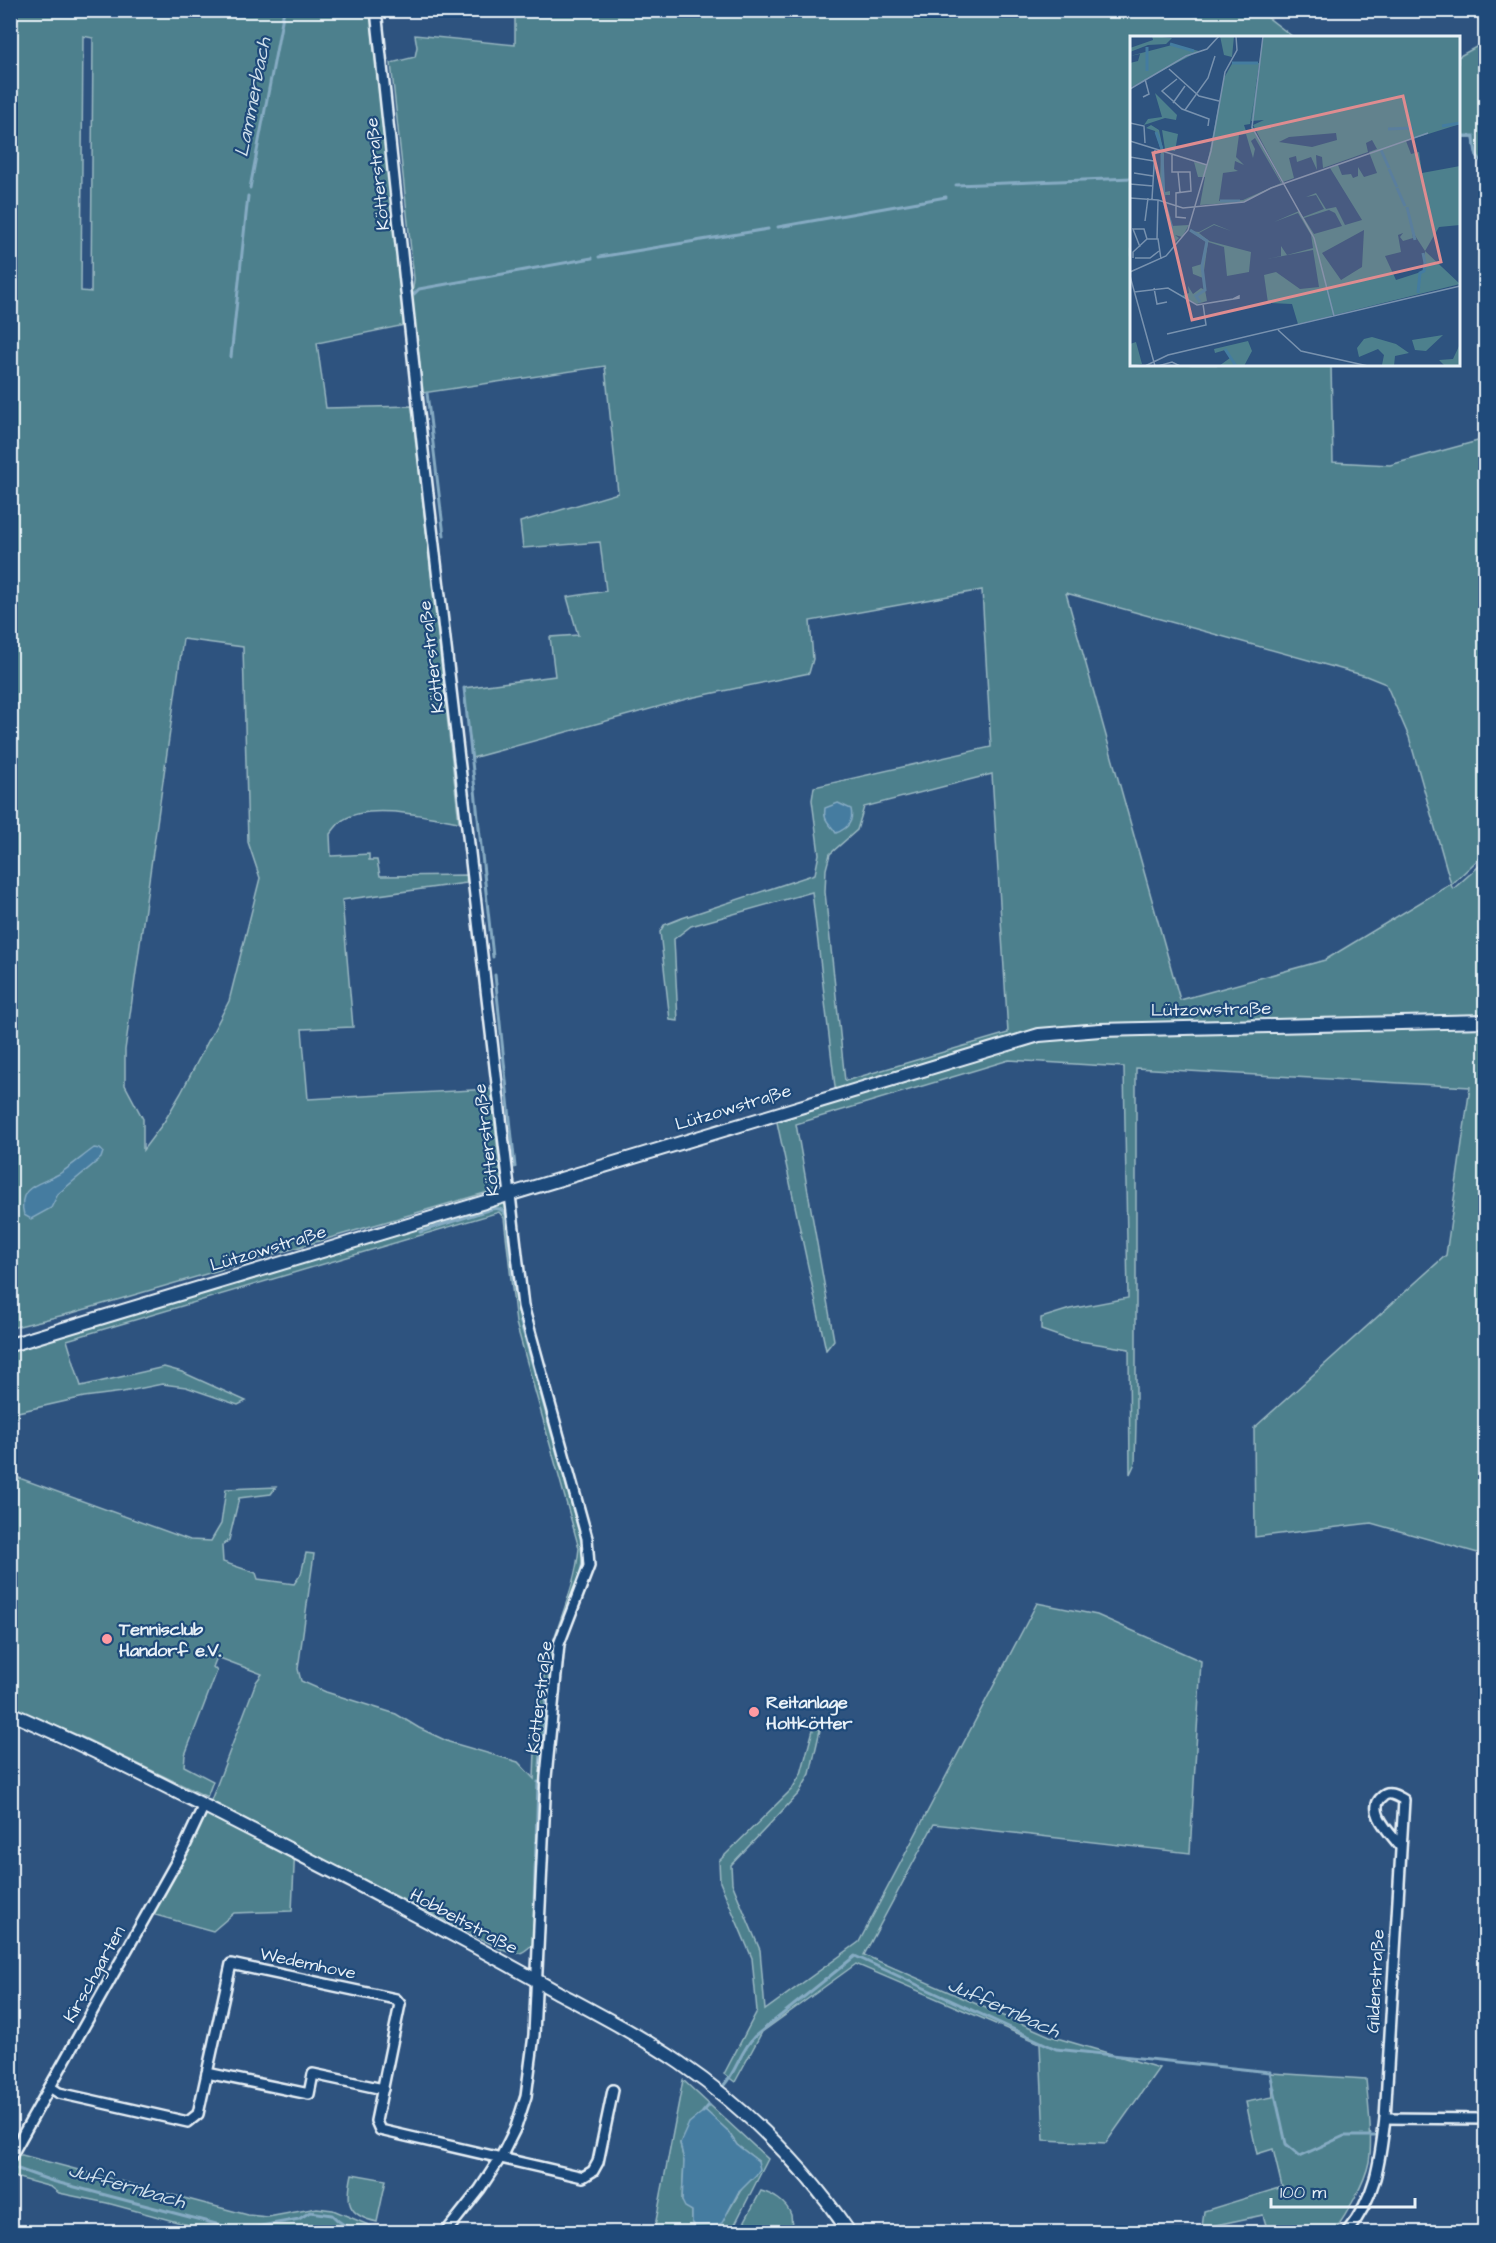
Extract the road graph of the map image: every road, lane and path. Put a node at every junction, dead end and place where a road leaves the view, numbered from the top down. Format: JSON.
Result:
{"nodes":[{"id":1,"x":376,"y":10,"type":"edge"},
{"id":2,"x":1485,"y":1021,"type":"edge"},
{"id":3,"x":509,"y":1194,"type":"junction"},
{"id":4,"x":10,"y":1345,"type":"edge"},
{"id":5,"x":10,"y":1713,"type":"edge"},
{"id":6,"x":204,"y":1805,"type":"junction"},
{"id":7,"x":1400,"y":1846,"type":"junction"},
{"id":8,"x":537,"y":1980,"type":"junction"},
{"id":9,"x":207,"y":2073,"type":"junction"},
{"id":10,"x":50,"y":2088,"type":"junction"},
{"id":11,"x":383,"y":2089,"type":"junction"},
{"id":12,"x":613,"y":2090,"type":"dead end"},
{"id":13,"x":1385,"y":2118,"type":"junction"},
{"id":14,"x":1485,"y":2120,"type":"edge"},
{"id":15,"x":501,"y":2157,"type":"junction"},
{"id":16,"x":10,"y":2158,"type":"edge"},
{"id":17,"x":446,"y":2232,"type":"edge"},
{"id":18,"x":849,"y":2232,"type":"edge"},
{"id":19,"x":1347,"y":2232,"type":"edge"}],
"edges":[{"from":1,"to":3,"type":"street","name":"Kötterstraße"},
{"from":2,"to":3,"type":"street","name":"Lützowstraße"},
{"from":3,"to":4,"type":"street","name":"Lützowstraße"},
{"from":3,"to":8,"type":"street","name":"Kötterstraße"},
{"from":5,"to":6,"type":"street","name":"Hobbeltstraße"},
{"from":6,"to":8,"type":"street","name":"Hobbeltstraße"},
{"from":6,"to":10,"type":"street","name":"Kirschgarten"},
{"from":7,"to":7,"type":"street","name":"Gildenstraße"},
{"from":7,"to":13,"type":"street","name":"Gildenstraße"},
{"from":8,"to":15,"type":"street","name":"Kötterstraße"},
{"from":8,"to":18,"type":"street","name":"Hobbeltstraße"},
{"from":9,"to":10,"type":"street","name":"Wedemhove"},
{"from":9,"to":11,"type":"street"},
{"from":9,"to":11,"type":"street","name":"Wedemhove"},
{"from":10,"to":16,"type":"street","name":"Kirschgarten"},
{"from":11,"to":15,"type":"street","name":"Wedemhove"},
{"from":12,"to":15,"type":"street"},
{"from":13,"to":14,"type":"street"},
{"from":13,"to":19,"type":"street","name":"Gildenstraße"},
{"from":15,"to":17,"type":"street","name":"Kötterstraße"}]}
